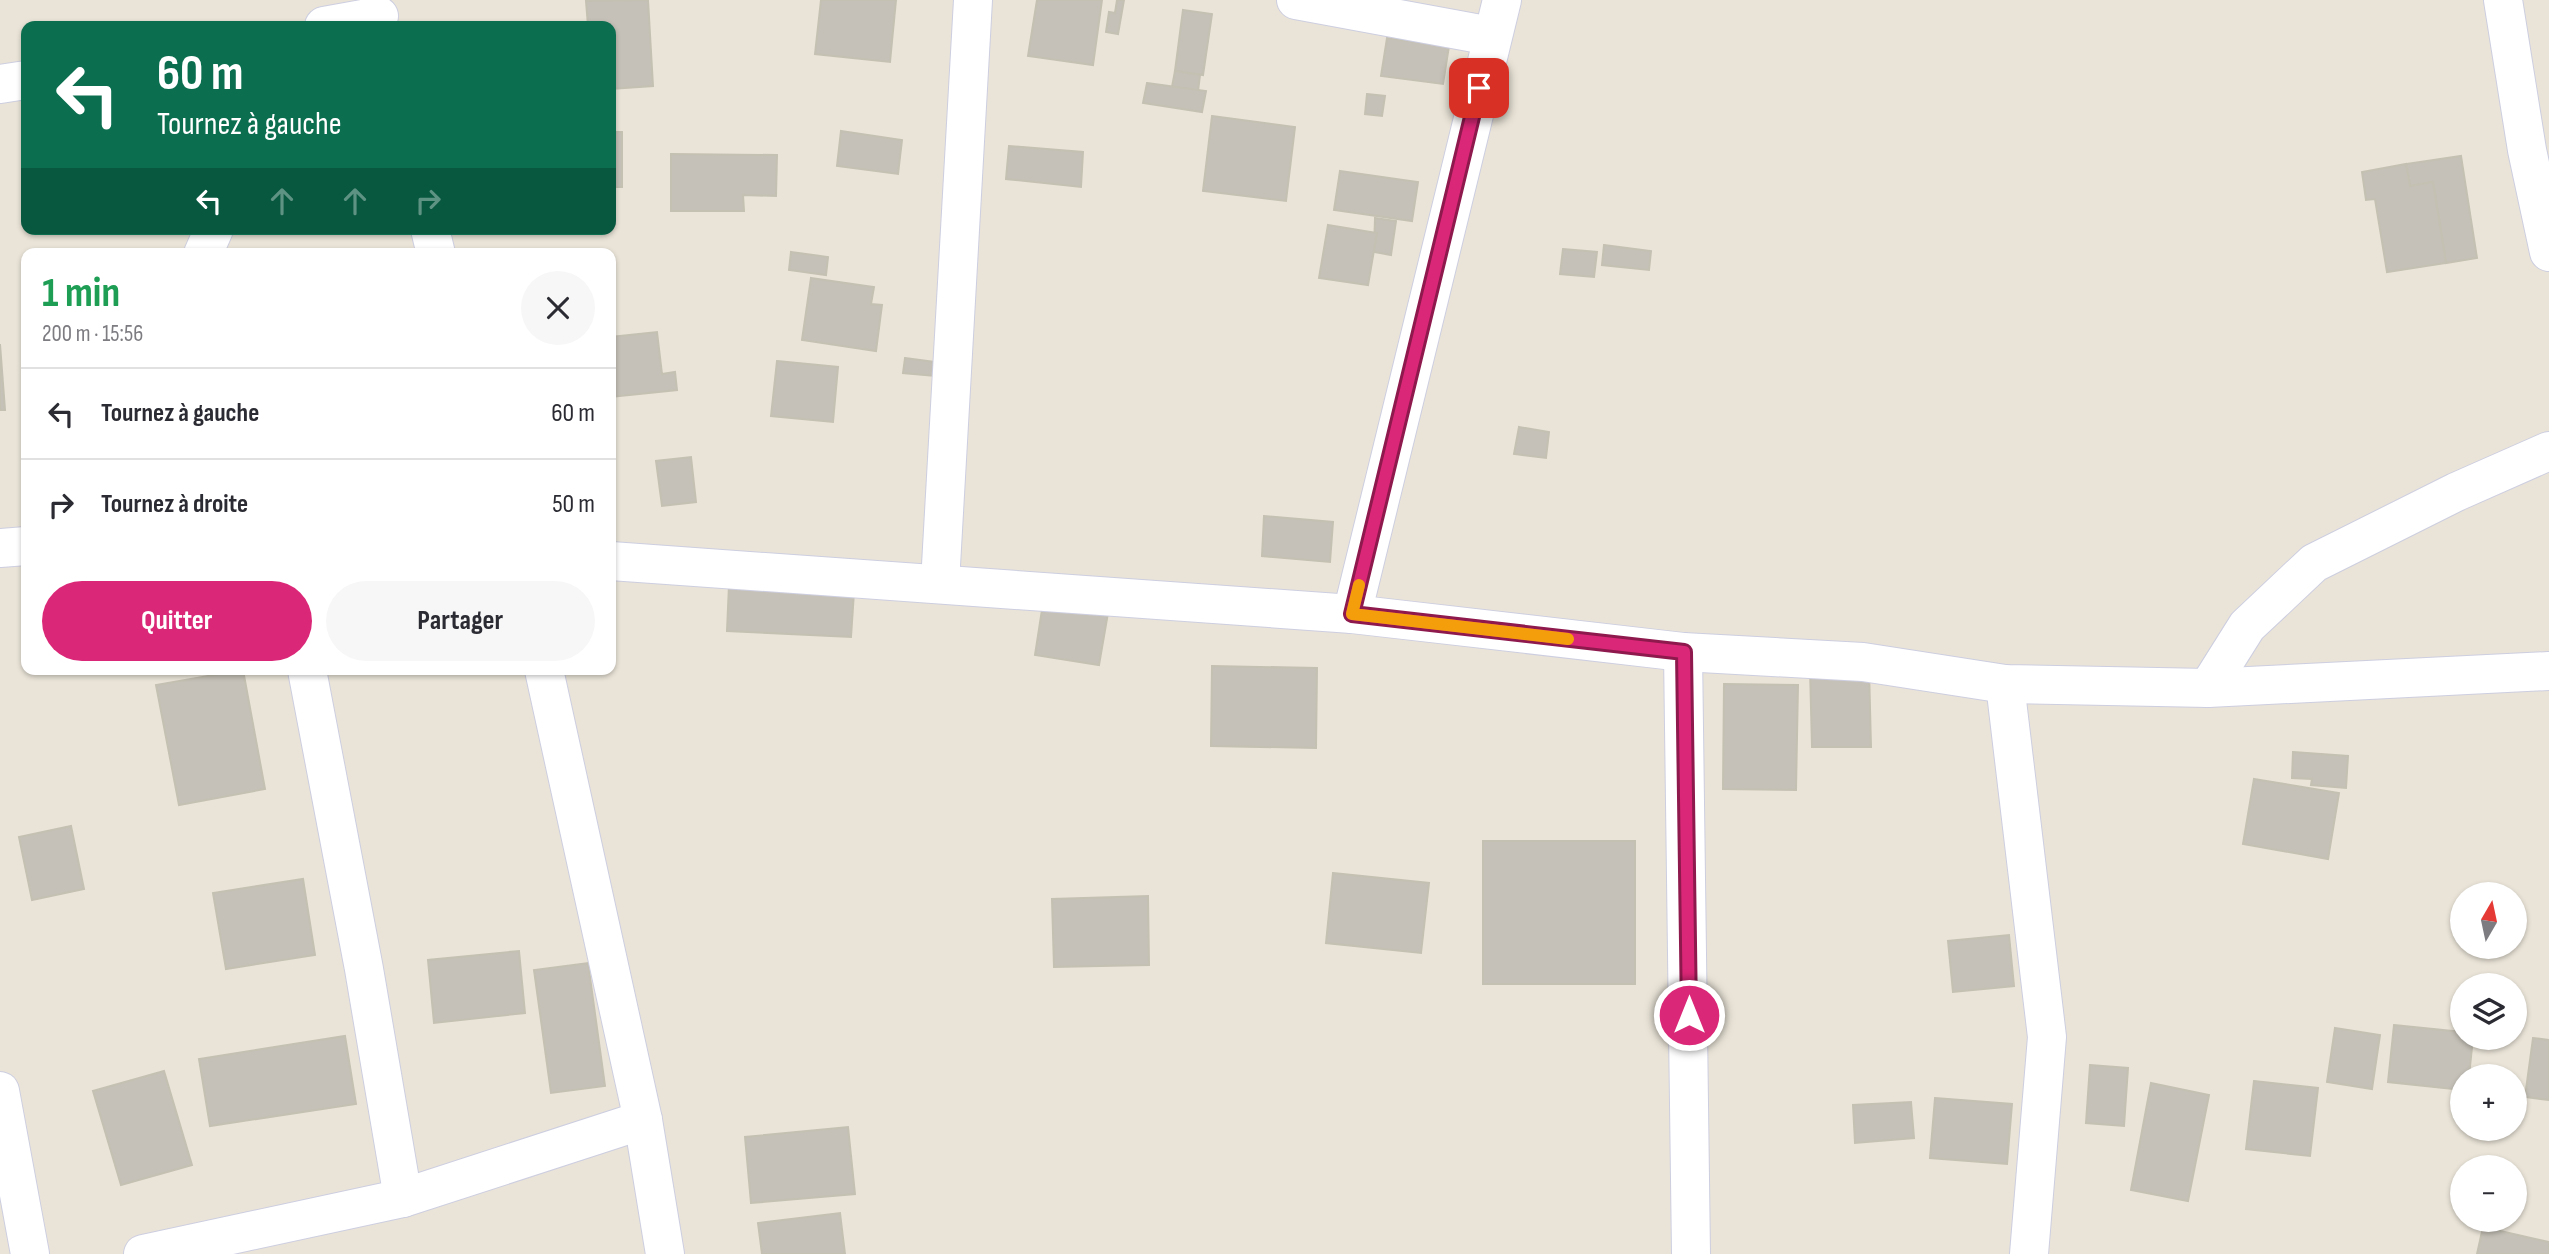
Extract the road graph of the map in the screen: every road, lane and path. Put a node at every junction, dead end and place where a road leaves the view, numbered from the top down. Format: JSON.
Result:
{"nodes":[{"id":1,"x":973,"y":0,"type":"edge"},
{"id":2,"x":1296,"y":0,"type":"edge"},
{"id":3,"x":1502,"y":0,"type":"edge"},
{"id":4,"x":2503,"y":0,"type":"edge"},
{"id":5,"x":1491,"y":36,"type":"junction"},
{"id":6,"x":21,"y":81,"type":"edge"},
{"id":7,"x":0,"y":84,"type":"edge"},
{"id":8,"x":2538,"y":148,"type":"edge"},
{"id":9,"x":2549,"y":252,"type":"edge"},
{"id":10,"x":2549,"y":451,"type":"edge"},
{"id":11,"x":616,"y":561,"type":"edge"},
{"id":12,"x":940,"y":583,"type":"junction"},
{"id":13,"x":1352,"y":614,"type":"junction"},
{"id":14,"x":1684,"y":652,"type":"junction"},
{"id":15,"x":2549,"y":671,"type":"edge"},
{"id":16,"x":308,"y":675,"type":"edge"},
{"id":17,"x":545,"y":675,"type":"edge"},
{"id":18,"x":2006,"y":684,"type":"junction"},
{"id":19,"x":2208,"y":688,"type":"junction"},
{"id":20,"x":0,"y":1091,"type":"edge"},
{"id":21,"x":643,"y":1120,"type":"junction"},
{"id":22,"x":403,"y":1198,"type":"junction"},
{"id":23,"x":30,"y":1254,"type":"edge"},
{"id":24,"x":143,"y":1254,"type":"edge"},
{"id":25,"x":664,"y":1254,"type":"edge"},
{"id":26,"x":1691,"y":1254,"type":"edge"},
{"id":27,"x":2029,"y":1254,"type":"edge"}],
"edges":[{"from":1,"to":12,"type":"street"},
{"from":2,"to":5,"type":"street"},
{"from":3,"to":5,"type":"street"},
{"from":4,"to":8,"type":"street"},
{"from":5,"to":13,"type":"street"},
{"from":6,"to":7,"type":"street"},
{"from":8,"to":9,"type":"street"},
{"from":10,"to":19,"type":"street"},
{"from":11,"to":12,"type":"street"},
{"from":12,"to":13,"type":"street"},
{"from":13,"to":14,"type":"street"},
{"from":14,"to":18,"type":"street"},
{"from":14,"to":26,"type":"street"},
{"from":15,"to":19,"type":"street"},
{"from":16,"to":22,"type":"street"},
{"from":17,"to":21,"type":"street"},
{"from":18,"to":19,"type":"street"},
{"from":18,"to":27,"type":"street"},
{"from":20,"to":23,"type":"street"},
{"from":21,"to":22,"type":"street"},
{"from":21,"to":25,"type":"street"},
{"from":22,"to":24,"type":"street"}]}
